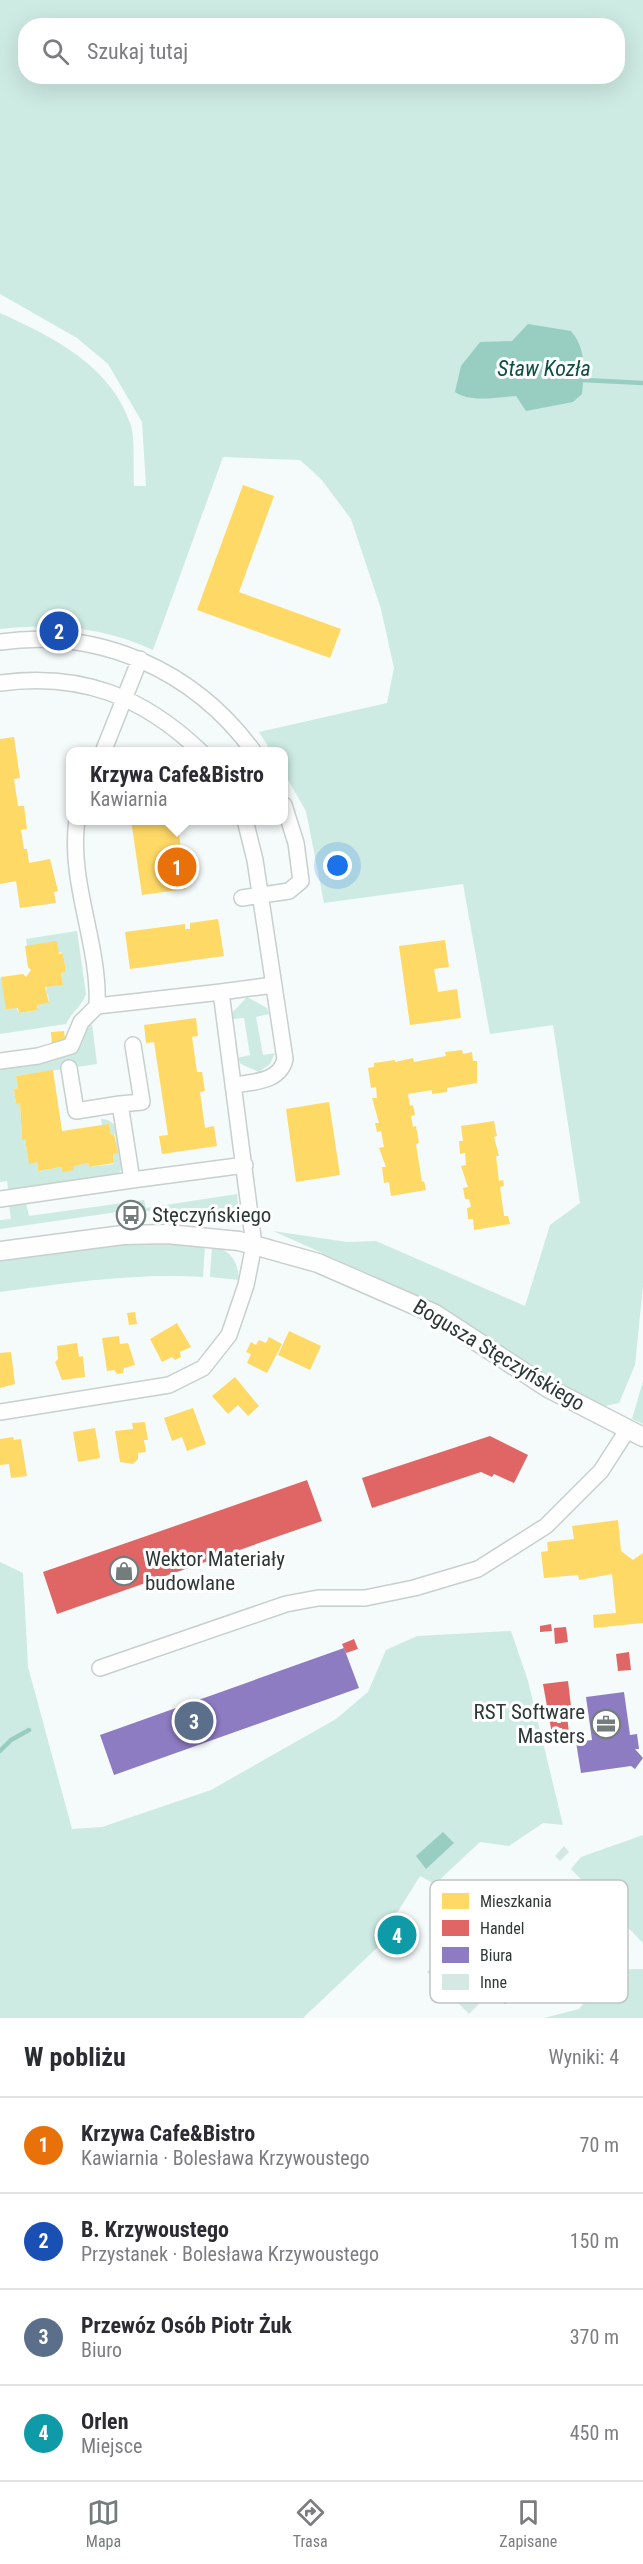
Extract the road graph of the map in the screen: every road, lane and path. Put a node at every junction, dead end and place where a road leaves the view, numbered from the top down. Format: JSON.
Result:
{"nodes":[{"id":1,"x":0,"y":642,"type":"edge"},
{"id":2,"x":140,"y":659,"type":"junction"},
{"id":3,"x":0,"y":683,"type":"edge"},
{"id":4,"x":124,"y":698,"type":"junction"},
{"id":5,"x":105,"y":747,"type":"edge"},
{"id":6,"x":195,"y":747,"type":"edge"},
{"id":7,"x":250,"y":747,"type":"edge"},
{"id":8,"x":288,"y":818,"type":"edge"},
{"id":9,"x":76,"y":825,"type":"edge"},
{"id":10,"x":246,"y":825,"type":"edge"},
{"id":11,"x":260,"y":895,"type":"junction"},
{"id":12,"x":242,"y":898,"type":"dead end"},
{"id":13,"x":273,"y":985,"type":"junction"},
{"id":14,"x":221,"y":992,"type":"junction"},
{"id":15,"x":97,"y":1006,"type":"junction"},
{"id":16,"x":133,"y":1045,"type":"dead end"},
{"id":17,"x":0,"y":1061,"type":"edge"},
{"id":18,"x":69,"y":1068,"type":"dead end"},
{"id":19,"x":234,"y":1085,"type":"junction"},
{"id":20,"x":120,"y":1104,"type":"junction"},
{"id":21,"x":245,"y":1165,"type":"junction"},
{"id":22,"x":132,"y":1180,"type":"junction"},
{"id":23,"x":0,"y":1199,"type":"edge"},
{"id":24,"x":254,"y":1245,"type":"junction"},
{"id":25,"x":0,"y":1251,"type":"edge"},
{"id":26,"x":0,"y":1412,"type":"edge"},
{"id":27,"x":636,"y":1433,"type":"edge"},
{"id":28,"x":100,"y":1668,"type":"dead end"}],
"edges":[{"from":1,"to":2,"type":"street"},
{"from":2,"to":4,"type":"street"},
{"from":2,"to":7,"type":"street"},
{"from":3,"to":4,"type":"street"},
{"from":4,"to":5,"type":"street"},
{"from":4,"to":6,"type":"street"},
{"from":8,"to":11,"type":"street"},
{"from":9,"to":15,"type":"street"},
{"from":10,"to":11,"type":"street"},
{"from":11,"to":12,"type":"street"},
{"from":11,"to":13,"type":"street"},
{"from":13,"to":14,"type":"street"},
{"from":13,"to":19,"type":"street"},
{"from":14,"to":15,"type":"street"},
{"from":14,"to":19,"type":"street"},
{"from":15,"to":17,"type":"street"},
{"from":16,"to":20,"type":"street"},
{"from":18,"to":20,"type":"street"},
{"from":19,"to":21,"type":"street"},
{"from":20,"to":22,"type":"street"},
{"from":21,"to":22,"type":"street"},
{"from":21,"to":24,"type":"street"},
{"from":22,"to":23,"type":"street"},
{"from":24,"to":25,"type":"street","name":"Bogusza Stęczyńskiego"},
{"from":24,"to":26,"type":"street"},
{"from":24,"to":27,"type":"street","name":"Bogusza Stęczyńskiego"},
{"from":27,"to":28,"type":"street"}]}
